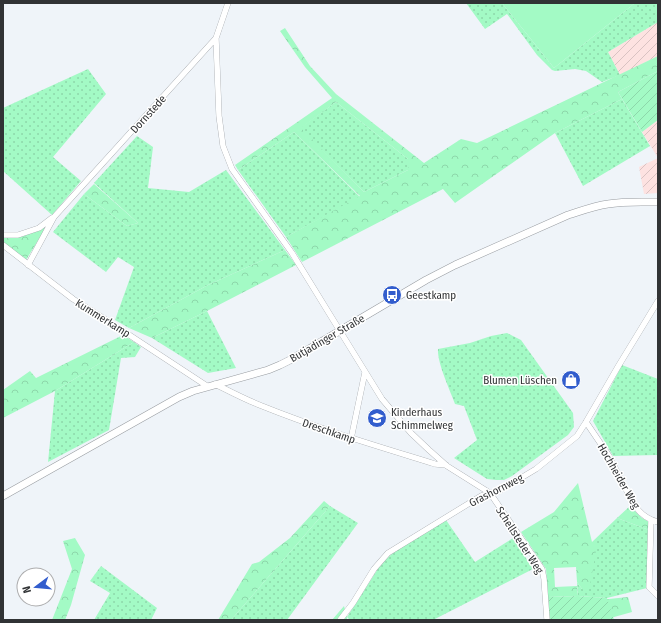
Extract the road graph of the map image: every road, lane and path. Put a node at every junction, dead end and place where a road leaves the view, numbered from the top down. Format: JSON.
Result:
{"nodes":[{"id":1,"x":228,"y":3,"type":"edge"},
{"id":2,"x":216,"y":38,"type":"junction"},
{"id":3,"x":658,"y":202,"type":"edge"},
{"id":4,"x":54,"y":217,"type":"junction"},
{"id":5,"x":3,"y":235,"type":"edge"},
{"id":6,"x":3,"y":245,"type":"edge"},
{"id":7,"x":28,"y":264,"type":"junction"},
{"id":8,"x":658,"y":301,"type":"edge"},
{"id":9,"x":655,"y":310,"type":"edge"},
{"id":10,"x":340,"y":331,"type":"junction"},
{"id":11,"x":365,"y":372,"type":"junction"},
{"id":12,"x":215,"y":384,"type":"junction"},
{"id":13,"x":208,"y":386,"type":"junction"},
{"id":14,"x":586,"y":422,"type":"junction"},
{"id":15,"x":351,"y":439,"type":"junction"},
{"id":16,"x":447,"y":466,"type":"junction"},
{"id":17,"x":490,"y":493,"type":"junction"},
{"id":18,"x":3,"y":496,"type":"edge"},
{"id":19,"x":651,"y":520,"type":"junction"},
{"id":20,"x":658,"y":522,"type":"edge"},
{"id":21,"x":658,"y":596,"type":"edge"},
{"id":22,"x":340,"y":620,"type":"edge"},
{"id":23,"x":547,"y":620,"type":"edge"}],
"edges":[{"from":1,"to":2,"type":"street","name":"Dornstede"},
{"from":2,"to":4,"type":"street","name":"Dornstede"},
{"from":2,"to":10,"type":"street"},
{"from":3,"to":10,"type":"street","name":"Butjadinger Straße"},
{"from":4,"to":5,"type":"street","name":"Dornstede"},
{"from":4,"to":7,"type":"street","name":"Dornstede"},
{"from":6,"to":7,"type":"street","name":"Kummerkamp"},
{"from":7,"to":13,"type":"street","name":"Kummerkamp"},
{"from":8,"to":9,"type":"street","name":"Grashornweg"},
{"from":9,"to":14,"type":"street","name":"Grashornweg"},
{"from":10,"to":11,"type":"street","name":"Schellsteder Weg"},
{"from":10,"to":12,"type":"street","name":"Butjadinger Straße"},
{"from":11,"to":15,"type":"street"},
{"from":11,"to":16,"type":"street","name":"Schellsteder Weg"},
{"from":12,"to":13,"type":"street","name":"Butjadinger Straße"},
{"from":12,"to":15,"type":"street","name":"Dreschkamp"},
{"from":13,"to":18,"type":"street","name":"Butjadinger Straße"},
{"from":14,"to":17,"type":"street","name":"Grashornweg"},
{"from":14,"to":19,"type":"street","name":"Hochheider Weg"},
{"from":15,"to":16,"type":"street","name":"Dreschkamp"},
{"from":16,"to":17,"type":"street","name":"Schellsteder Weg"},
{"from":17,"to":22,"type":"street","name":"Grashornweg"},
{"from":17,"to":23,"type":"street","name":"Schellsteder Weg"},
{"from":19,"to":20,"type":"street","name":"Hochheider Weg"},
{"from":19,"to":21,"type":"street"}]}
